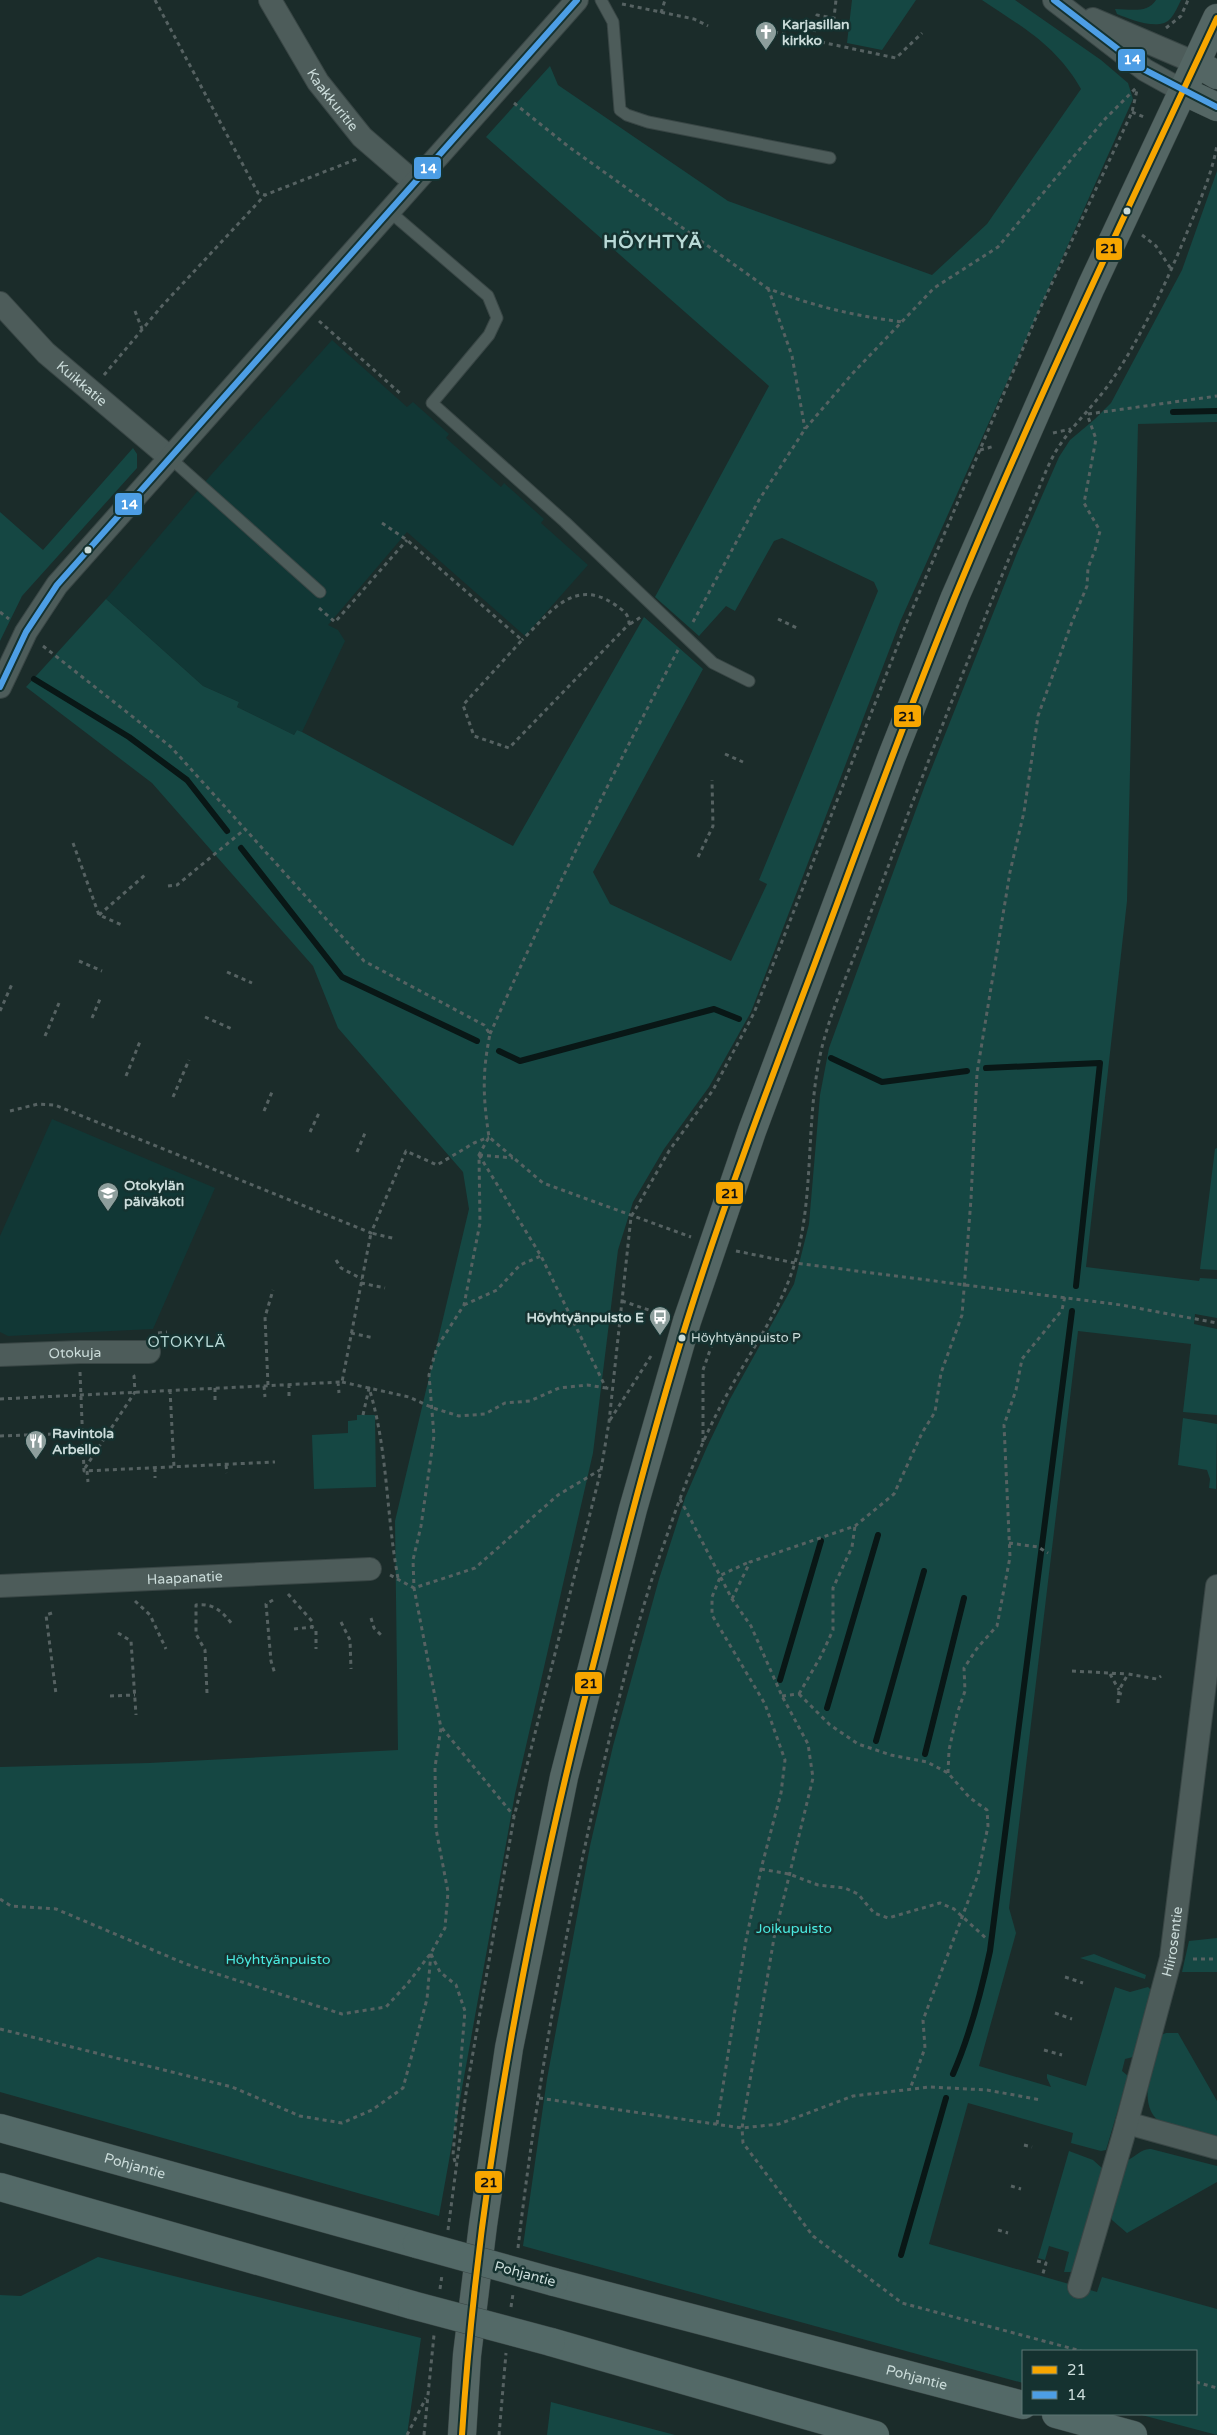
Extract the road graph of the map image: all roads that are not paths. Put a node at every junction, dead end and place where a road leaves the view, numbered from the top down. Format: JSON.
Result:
{"nodes":[{"id":1,"x":270,"y":0,"type":"edge"},
{"id":2,"x":577,"y":0,"type":"edge"},
{"id":3,"x":601,"y":0,"type":"edge"},
{"id":4,"x":1060,"y":4,"type":"edge"},
{"id":5,"x":1217,"y":18,"type":"edge"},
{"id":6,"x":1206,"y":69,"type":"edge"},
{"id":7,"x":1183,"y":91,"type":"junction"},
{"id":8,"x":1217,"y":107,"type":"edge"},
{"id":9,"x":830,"y":158,"type":"dead end"},
{"id":10,"x":414,"y":182,"type":"junction"},
{"id":11,"x":389,"y":211,"type":"junction"},
{"id":12,"x":0,"y":302,"type":"edge"},
{"id":13,"x":169,"y":457,"type":"junction"},
{"id":14,"x":320,"y":592,"type":"dead end"},
{"id":15,"x":749,"y":681,"type":"dead end"},
{"id":16,"x":0,"y":687,"type":"edge"},
{"id":17,"x":149,"y":1352,"type":"dead end"},
{"id":18,"x":0,"y":1355,"type":"edge"},
{"id":19,"x":370,"y":1569,"type":"road end"},
{"id":20,"x":0,"y":1586,"type":"edge"},
{"id":21,"x":1217,"y":1586,"type":"edge"},
{"id":22,"x":1126,"y":2123,"type":"junction"},
{"id":23,"x":0,"y":2128,"type":"edge"},
{"id":24,"x":1217,"y":2148,"type":"edge"},
{"id":25,"x":0,"y":2187,"type":"edge"},
{"id":26,"x":1078,"y":2287,"type":"dead end"},
{"id":27,"x":1022,"y":2405,"type":"edge"},
{"id":28,"x":1060,"y":2415,"type":"edge"},
{"id":29,"x":462,"y":2435,"type":"edge"},
{"id":30,"x":875,"y":2435,"type":"edge"},
{"id":31,"x":1133,"y":2435,"type":"edge"}],
"edges":[{"from":1,"to":10,"type":"street","name":"Kaakkuritie"},
{"from":2,"to":10,"type":"street"},
{"from":3,"to":9,"type":"lane"},
{"from":4,"to":6,"type":"street"},
{"from":4,"to":7,"type":"street"},
{"from":5,"to":6,"type":"main road"},
{"from":6,"to":7,"type":"main road"},
{"from":7,"to":8,"type":"main road"},
{"from":7,"to":29,"type":"main road"},
{"from":10,"to":11,"type":"street"},
{"from":11,"to":13,"type":"street"},
{"from":11,"to":15,"type":"lane"},
{"from":12,"to":13,"type":"street","name":"Kuikkatie"},
{"from":13,"to":14,"type":"lane"},
{"from":13,"to":16,"type":"street"},
{"from":17,"to":18,"type":"street","name":"Otokuja"},
{"from":19,"to":20,"type":"street","name":"Haapanatie"},
{"from":21,"to":22,"type":"street","name":"Hiirosentie"},
{"from":22,"to":24,"type":"street"},
{"from":22,"to":26,"type":"street","name":"Hiirosentie"},
{"from":23,"to":27,"type":"highway","name":"Pohjantie","bridge":true},
{"from":25,"to":30,"type":"highway","bridge":true},
{"from":28,"to":31,"type":"highway"}]}
